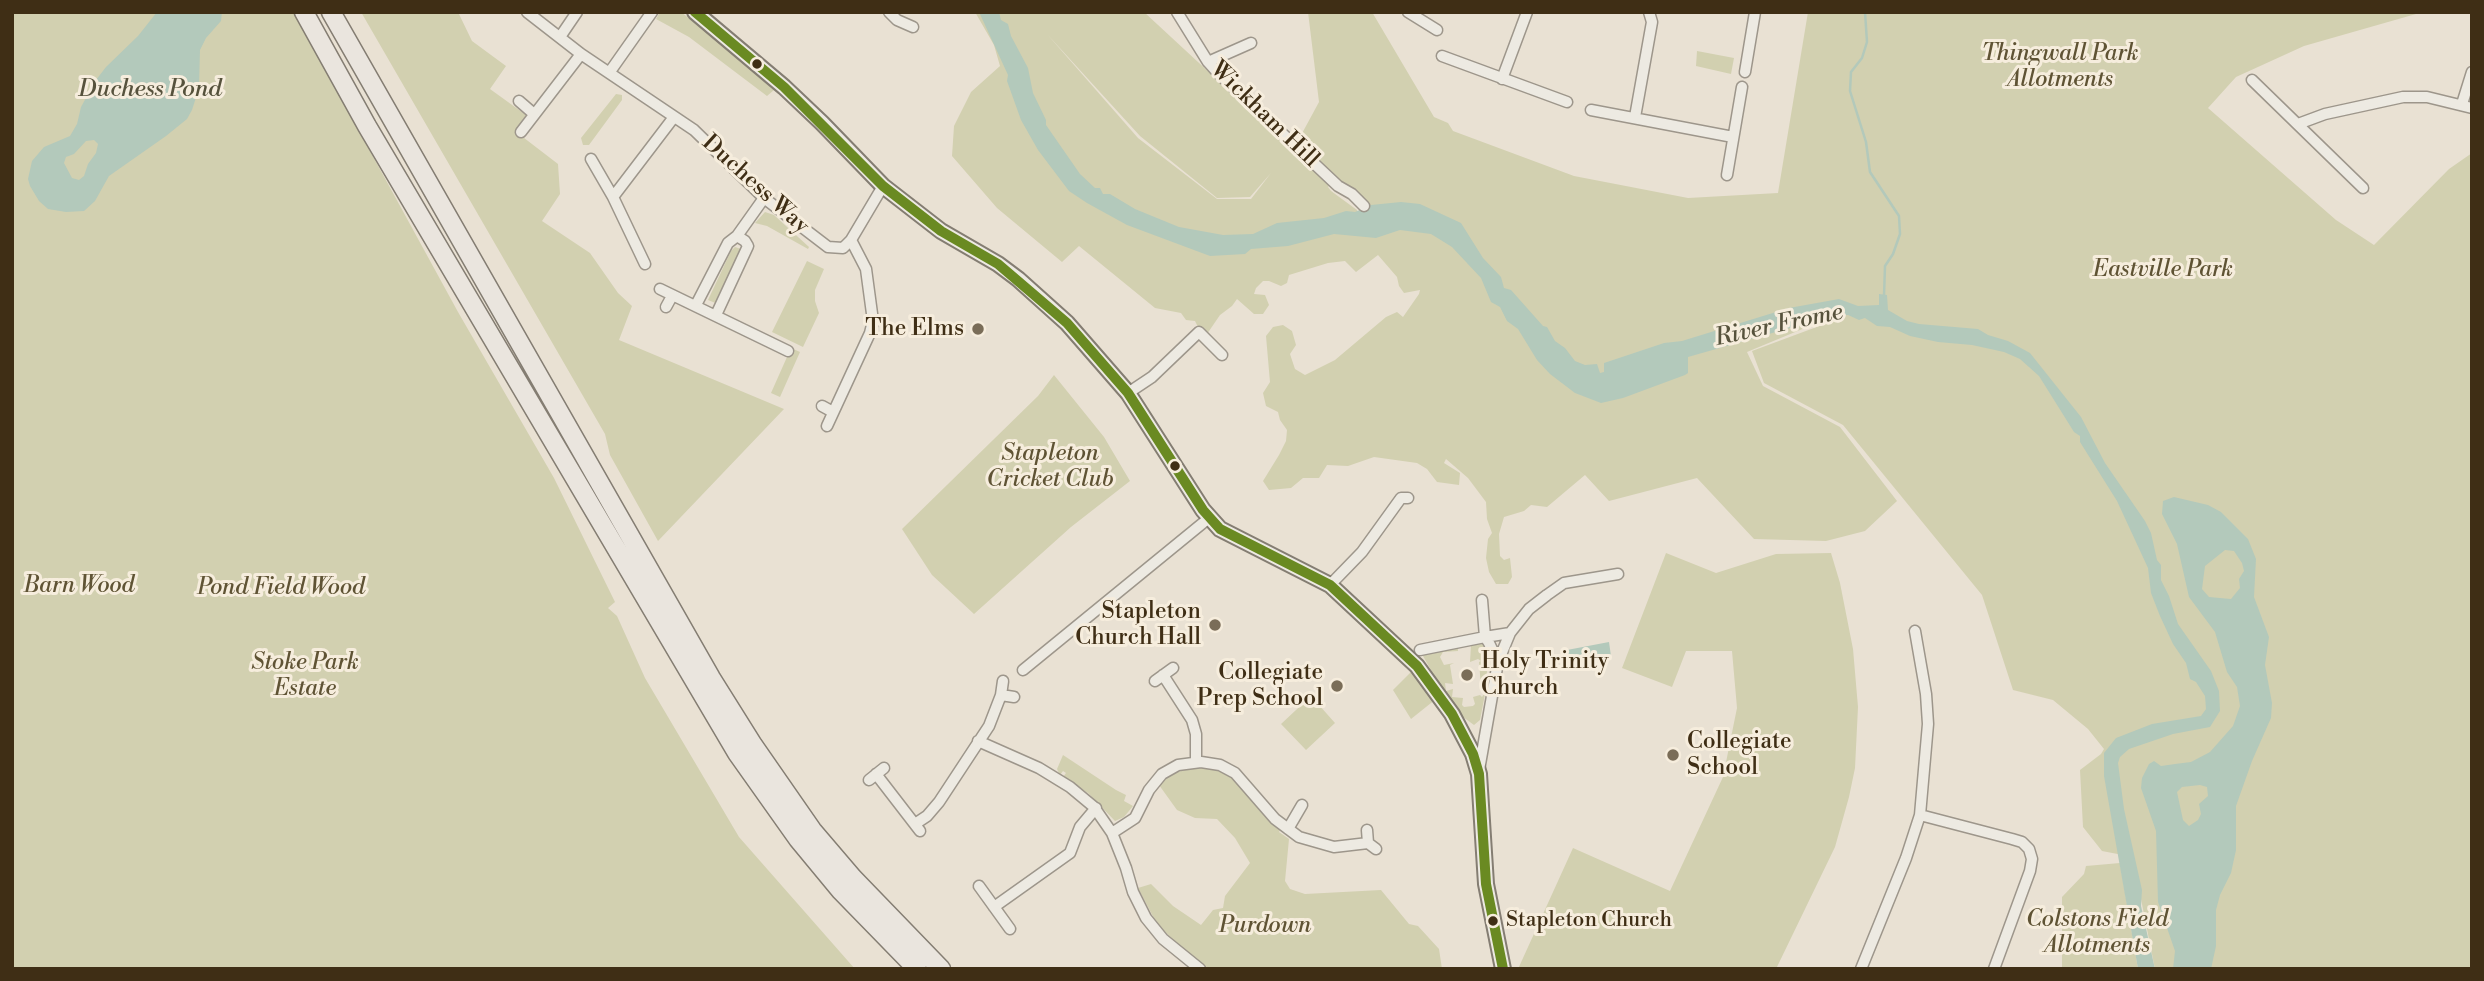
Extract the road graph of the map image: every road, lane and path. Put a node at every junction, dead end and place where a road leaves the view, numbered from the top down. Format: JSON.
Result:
{"nodes":[{"id":1,"x":304,"y":12,"type":"edge"},
{"id":2,"x":331,"y":12,"type":"edge"},
{"id":3,"x":577,"y":12,"type":"edge"},
{"id":4,"x":652,"y":12,"type":"edge"},
{"id":5,"x":695,"y":12,"type":"edge"},
{"id":6,"x":889,"y":12,"type":"edge"},
{"id":7,"x":1177,"y":12,"type":"edge"},
{"id":8,"x":1408,"y":12,"type":"edge"},
{"id":9,"x":1528,"y":12,"type":"edge"},
{"id":10,"x":1649,"y":12,"type":"edge"},
{"id":11,"x":1755,"y":12,"type":"edge"},
{"id":12,"x":534,"y":14,"type":"edge"},
{"id":13,"x":913,"y":27,"type":"dead end"},
{"id":14,"x":1437,"y":30,"type":"dead end"},
{"id":15,"x":560,"y":37,"type":"junction"},
{"id":16,"x":1251,"y":43,"type":"dead end"},
{"id":17,"x":581,"y":54,"type":"junction"},
{"id":18,"x":1442,"y":56,"type":"dead end"},
{"id":19,"x":1208,"y":62,"type":"junction"},
{"id":20,"x":1745,"y":72,"type":"dead end"},
{"id":21,"x":2472,"y":72,"type":"edge"},
{"id":22,"x":609,"y":73,"type":"junction"},
{"id":23,"x":1502,"y":79,"type":"junction"},
{"id":24,"x":2252,"y":80,"type":"dead end"},
{"id":25,"x":1742,"y":87,"type":"dead end"},
{"id":26,"x":519,"y":101,"type":"dead end"},
{"id":27,"x":1567,"y":102,"type":"dead end"},
{"id":28,"x":2467,"y":106,"type":"edge"},
{"id":29,"x":1591,"y":110,"type":"dead end"},
{"id":30,"x":534,"y":114,"type":"junction"},
{"id":31,"x":674,"y":117,"type":"junction"},
{"id":32,"x":1635,"y":117,"type":"junction"},
{"id":33,"x":2298,"y":124,"type":"junction"},
{"id":34,"x":521,"y":132,"type":"dead end"},
{"id":35,"x":1734,"y":137,"type":"junction"},
{"id":36,"x":591,"y":159,"type":"dead end"},
{"id":37,"x":1727,"y":175,"type":"dead end"},
{"id":38,"x":883,"y":186,"type":"junction"},
{"id":39,"x":2363,"y":188,"type":"dead end"},
{"id":40,"x":613,"y":197,"type":"junction"},
{"id":41,"x":764,"y":198,"type":"junction"},
{"id":42,"x":1364,"y":206,"type":"dead end"},
{"id":43,"x":737,"y":236,"type":"junction"},
{"id":44,"x":851,"y":240,"type":"junction"},
{"id":45,"x":645,"y":264,"type":"dead end"},
{"id":46,"x":660,"y":289,"type":"dead end"},
{"id":47,"x":672,"y":296,"type":"junction"},
{"id":48,"x":696,"y":306,"type":"junction"},
{"id":49,"x":666,"y":307,"type":"dead end"},
{"id":50,"x":716,"y":315,"type":"junction"},
{"id":51,"x":769,"y":343,"type":"junction"},
{"id":52,"x":788,"y":351,"type":"dead end"},
{"id":53,"x":765,"y":354,"type":"dead end"},
{"id":54,"x":1222,"y":355,"type":"dead end"},
{"id":55,"x":1128,"y":393,"type":"junction"},
{"id":56,"x":822,"y":407,"type":"dead end"},
{"id":57,"x":833,"y":412,"type":"junction"},
{"id":58,"x":827,"y":426,"type":"dead end"},
{"id":59,"x":1408,"y":498,"type":"dead end"},
{"id":60,"x":1209,"y":519,"type":"junction"},
{"id":61,"x":1618,"y":574,"type":"dead end"},
{"id":62,"x":1330,"y":585,"type":"junction"},
{"id":63,"x":1482,"y":600,"type":"dead end"},
{"id":64,"x":1915,"y":631,"type":"dead end"},
{"id":65,"x":1510,"y":634,"type":"junction"},
{"id":66,"x":1486,"y":637,"type":"junction"},
{"id":67,"x":1420,"y":650,"type":"dead end"},
{"id":68,"x":1498,"y":662,"type":"junction"},
{"id":69,"x":1173,"y":668,"type":"dead end"},
{"id":70,"x":1023,"y":670,"type":"dead end"},
{"id":71,"x":1003,"y":681,"type":"dead end"},
{"id":72,"x":1001,"y":695,"type":"junction"},
{"id":73,"x":1014,"y":696,"type":"dead end"},
{"id":74,"x":1487,"y":729,"type":"junction"},
{"id":75,"x":1467,"y":740,"type":"junction"},
{"id":76,"x":978,"y":741,"type":"junction"},
{"id":77,"x":1196,"y":762,"type":"junction"},
{"id":78,"x":876,"y":774,"type":"dead end"},
{"id":79,"x":1479,"y":774,"type":"junction"},
{"id":80,"x":1302,"y":805,"type":"dead end"},
{"id":81,"x":1096,"y":808,"type":"junction"},
{"id":82,"x":1920,"y":815,"type":"junction"},
{"id":83,"x":1288,"y":829,"type":"junction"},
{"id":84,"x":1367,"y":830,"type":"dead end"},
{"id":85,"x":1111,"y":833,"type":"junction"},
{"id":86,"x":979,"y":886,"type":"dead end"},
{"id":87,"x":994,"y":907,"type":"junction"},
{"id":88,"x":1010,"y":929,"type":"dead end"},
{"id":89,"x":917,"y":969,"type":"edge"},
{"id":90,"x":941,"y":969,"type":"edge"},
{"id":91,"x":1200,"y":969,"type":"edge"},
{"id":92,"x":1503,"y":969,"type":"edge"},
{"id":93,"x":1861,"y":969,"type":"edge"},
{"id":94,"x":1994,"y":969,"type":"edge"}],
"edges":[{"from":1,"to":89,"type":"highway"},
{"from":2,"to":90,"type":"highway"},
{"from":3,"to":15,"type":"street"},
{"from":4,"to":22,"type":"street"},
{"from":5,"to":38,"type":"main road"},
{"from":6,"to":13,"type":"street"},
{"from":7,"to":19,"type":"street","name":"Wickham Hill"},
{"from":8,"to":14,"type":"street"},
{"from":9,"to":23,"type":"street"},
{"from":10,"to":32,"type":"street"},
{"from":11,"to":20,"type":"street"},
{"from":12,"to":15,"type":"street","name":"Duchess Way"},
{"from":15,"to":17,"type":"street","name":"Duchess Way"},
{"from":16,"to":19,"type":"street"},
{"from":17,"to":22,"type":"street","name":"Duchess Way"},
{"from":17,"to":30,"type":"street"},
{"from":18,"to":23,"type":"street"},
{"from":19,"to":42,"type":"street","name":"Wickham Hill"},
{"from":21,"to":28,"type":"street"},
{"from":22,"to":31,"type":"street","name":"Duchess Way"},
{"from":23,"to":27,"type":"street"},
{"from":24,"to":33,"type":"street"},
{"from":25,"to":35,"type":"street"},
{"from":26,"to":30,"type":"street"},
{"from":28,"to":33,"type":"street"},
{"from":29,"to":32,"type":"street"},
{"from":30,"to":34,"type":"street"},
{"from":31,"to":40,"type":"street"},
{"from":31,"to":41,"type":"street","name":"Duchess Way"},
{"from":32,"to":35,"type":"street"},
{"from":33,"to":39,"type":"street"},
{"from":35,"to":37,"type":"street"},
{"from":36,"to":40,"type":"street"},
{"from":38,"to":44,"type":"street"},
{"from":38,"to":55,"type":"main road"},
{"from":40,"to":45,"type":"street"},
{"from":41,"to":43,"type":"street"},
{"from":41,"to":44,"type":"street","name":"Duchess Way"},
{"from":43,"to":48,"type":"street"},
{"from":43,"to":50,"type":"street"},
{"from":44,"to":57,"type":"street"},
{"from":46,"to":47,"type":"street"},
{"from":47,"to":48,"type":"street"},
{"from":47,"to":49,"type":"street"},
{"from":48,"to":50,"type":"street"},
{"from":50,"to":51,"type":"street"},
{"from":51,"to":52,"type":"street"},
{"from":51,"to":53,"type":"street"},
{"from":54,"to":55,"type":"street"},
{"from":55,"to":60,"type":"main road"},
{"from":56,"to":57,"type":"street"},
{"from":57,"to":58,"type":"street"},
{"from":59,"to":62,"type":"street"},
{"from":60,"to":62,"type":"main road"},
{"from":60,"to":70,"type":"street"},
{"from":61,"to":65,"type":"street"},
{"from":62,"to":75,"type":"main road"},
{"from":63,"to":66,"type":"street"},
{"from":64,"to":82,"type":"street"},
{"from":65,"to":66,"type":"street"},
{"from":65,"to":68,"type":"street"},
{"from":66,"to":67,"type":"street"},
{"from":66,"to":68,"type":"street"},
{"from":68,"to":74,"type":"street"},
{"from":69,"to":77,"type":"street"},
{"from":71,"to":72,"type":"street"},
{"from":72,"to":73,"type":"street"},
{"from":72,"to":76,"type":"street"},
{"from":74,"to":75,"type":"street"},
{"from":74,"to":79,"type":"street"},
{"from":75,"to":79,"type":"main road"},
{"from":76,"to":78,"type":"street"},
{"from":76,"to":81,"type":"street"},
{"from":77,"to":83,"type":"street"},
{"from":77,"to":85,"type":"street"},
{"from":79,"to":92,"type":"main road"},
{"from":80,"to":83,"type":"street"},
{"from":81,"to":85,"type":"street"},
{"from":81,"to":87,"type":"street"},
{"from":82,"to":93,"type":"street"},
{"from":82,"to":94,"type":"street"},
{"from":83,"to":84,"type":"street"},
{"from":85,"to":91,"type":"street"},
{"from":86,"to":87,"type":"street"},
{"from":87,"to":88,"type":"street"}]}
